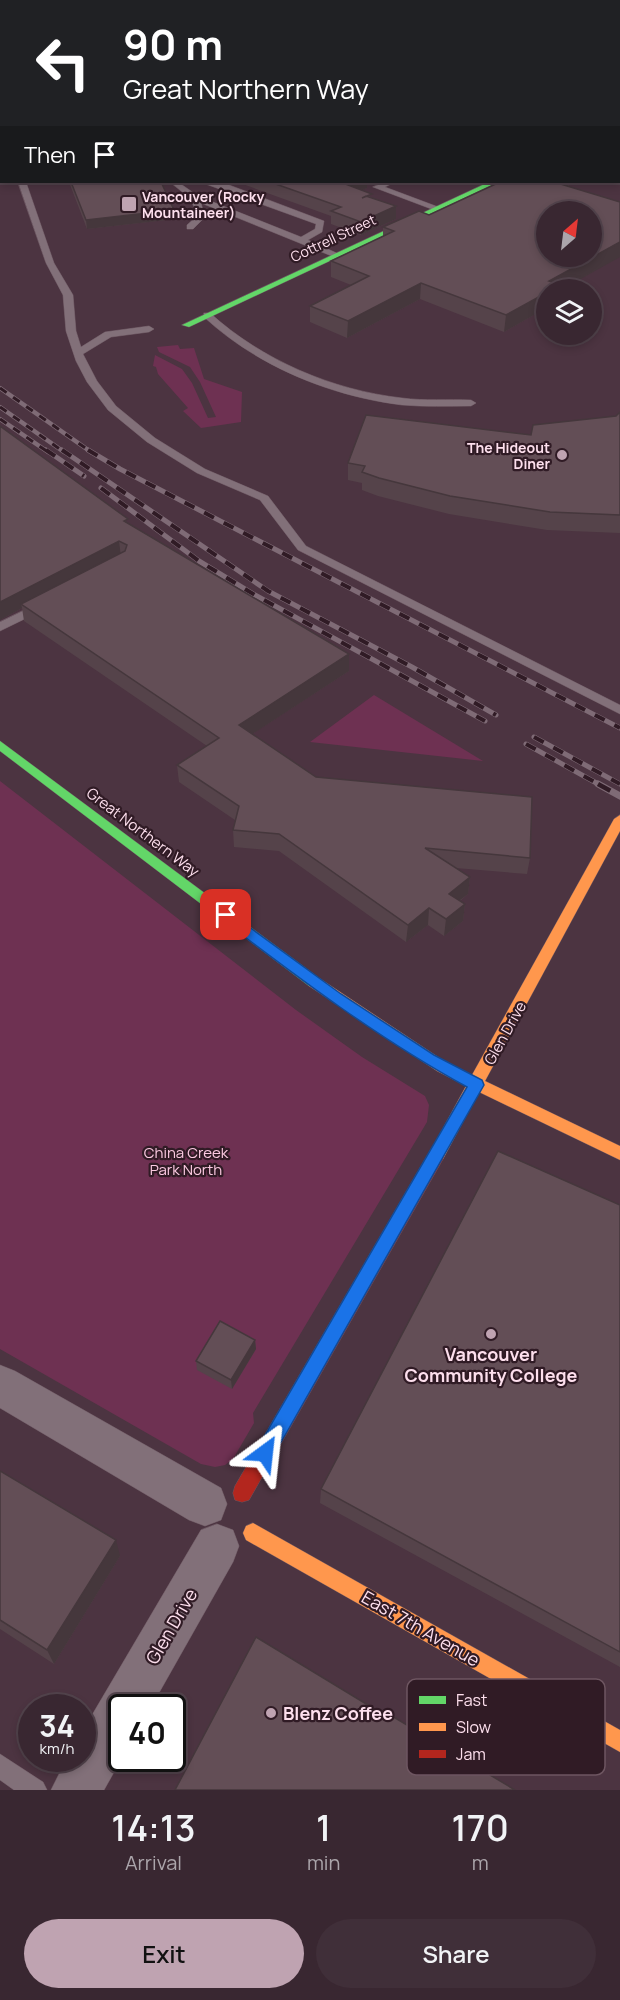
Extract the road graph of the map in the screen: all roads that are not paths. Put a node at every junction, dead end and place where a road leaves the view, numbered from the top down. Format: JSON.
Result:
{"nodes":[{"id":1,"x":22,"y":183,"type":"edge"},
{"id":2,"x":175,"y":183,"type":"edge"},
{"id":3,"x":210,"y":183,"type":"edge"},
{"id":4,"x":386,"y":183,"type":"edge"},
{"id":5,"x":492,"y":183,"type":"edge"},
{"id":6,"x":195,"y":198,"type":"junction"},
{"id":7,"x":437,"y":208,"type":"junction"},
{"id":8,"x":190,"y":227,"type":"dead end"},
{"id":9,"x":301,"y":241,"type":"junction"},
{"id":10,"x":337,"y":255,"type":"junction"},
{"id":11,"x":207,"y":315,"type":"junction"},
{"id":12,"x":186,"y":325,"type":"dead end"},
{"id":13,"x":149,"y":329,"type":"dead end"},
{"id":14,"x":78,"y":353,"type":"junction"},
{"id":15,"x":471,"y":403,"type":"dead end"},
{"id":16,"x":51,"y":601,"type":"edge"},
{"id":17,"x":0,"y":627,"type":"edge"},
{"id":18,"x":620,"y":710,"type":"edge"},
{"id":19,"x":0,"y":745,"type":"edge"},
{"id":20,"x":620,"y":819,"type":"edge"},
{"id":21,"x":614,"y":839,"type":"edge"},
{"id":22,"x":476,"y":1085,"type":"junction"},
{"id":23,"x":620,"y":1153,"type":"edge"},
{"id":24,"x":0,"y":1385,"type":"edge"},
{"id":25,"x":229,"y":1519,"type":"junction"},
{"id":26,"x":510,"y":1679,"type":"edge"},
{"id":27,"x":131,"y":1694,"type":"edge"},
{"id":28,"x":605,"y":1733,"type":"edge"},
{"id":29,"x":108,"y":1736,"type":"edge"},
{"id":30,"x":620,"y":1742,"type":"edge"},
{"id":31,"x":0,"y":1766,"type":"edge"},
{"id":32,"x":35,"y":1790,"type":"edge"},
{"id":33,"x":76,"y":1790,"type":"edge"}],
"edges":[{"from":1,"to":14,"type":"lane"},
{"from":2,"to":6,"type":"lane"},
{"from":3,"to":9,"type":"lane"},
{"from":4,"to":7,"type":"lane"},
{"from":5,"to":7,"type":"street","name":"Cottrell Street"},
{"from":6,"to":8,"type":"lane"},
{"from":6,"to":9,"type":"lane"},
{"from":7,"to":10,"type":"street","name":"Cottrell Street"},
{"from":9,"to":10,"type":"lane"},
{"from":10,"to":11,"type":"street","name":"Cottrell Street"},
{"from":11,"to":12,"type":"street","name":"Cottrell Street"},
{"from":11,"to":15,"type":"lane"},
{"from":13,"to":14,"type":"lane"},
{"from":14,"to":18,"type":"lane"},
{"from":16,"to":17,"type":"lane"},
{"from":19,"to":22,"type":"street","name":"Great Northern Way"},
{"from":20,"to":21,"type":"street","name":"Glen Drive"},
{"from":21,"to":22,"type":"street","name":"Glen Drive"},
{"from":22,"to":23,"type":"street","name":"Great Northern Way"},
{"from":22,"to":25,"type":"street","name":"Glen Drive"},
{"from":24,"to":25,"type":"street","name":"East 7th Avenue"},
{"from":25,"to":26,"type":"street","name":"East 7th Avenue"},
{"from":25,"to":27,"type":"street","name":"Glen Drive"},
{"from":28,"to":30,"type":"street","name":"East 7th Avenue"},
{"from":29,"to":33,"type":"street"},
{"from":31,"to":32,"type":"lane"}]}
